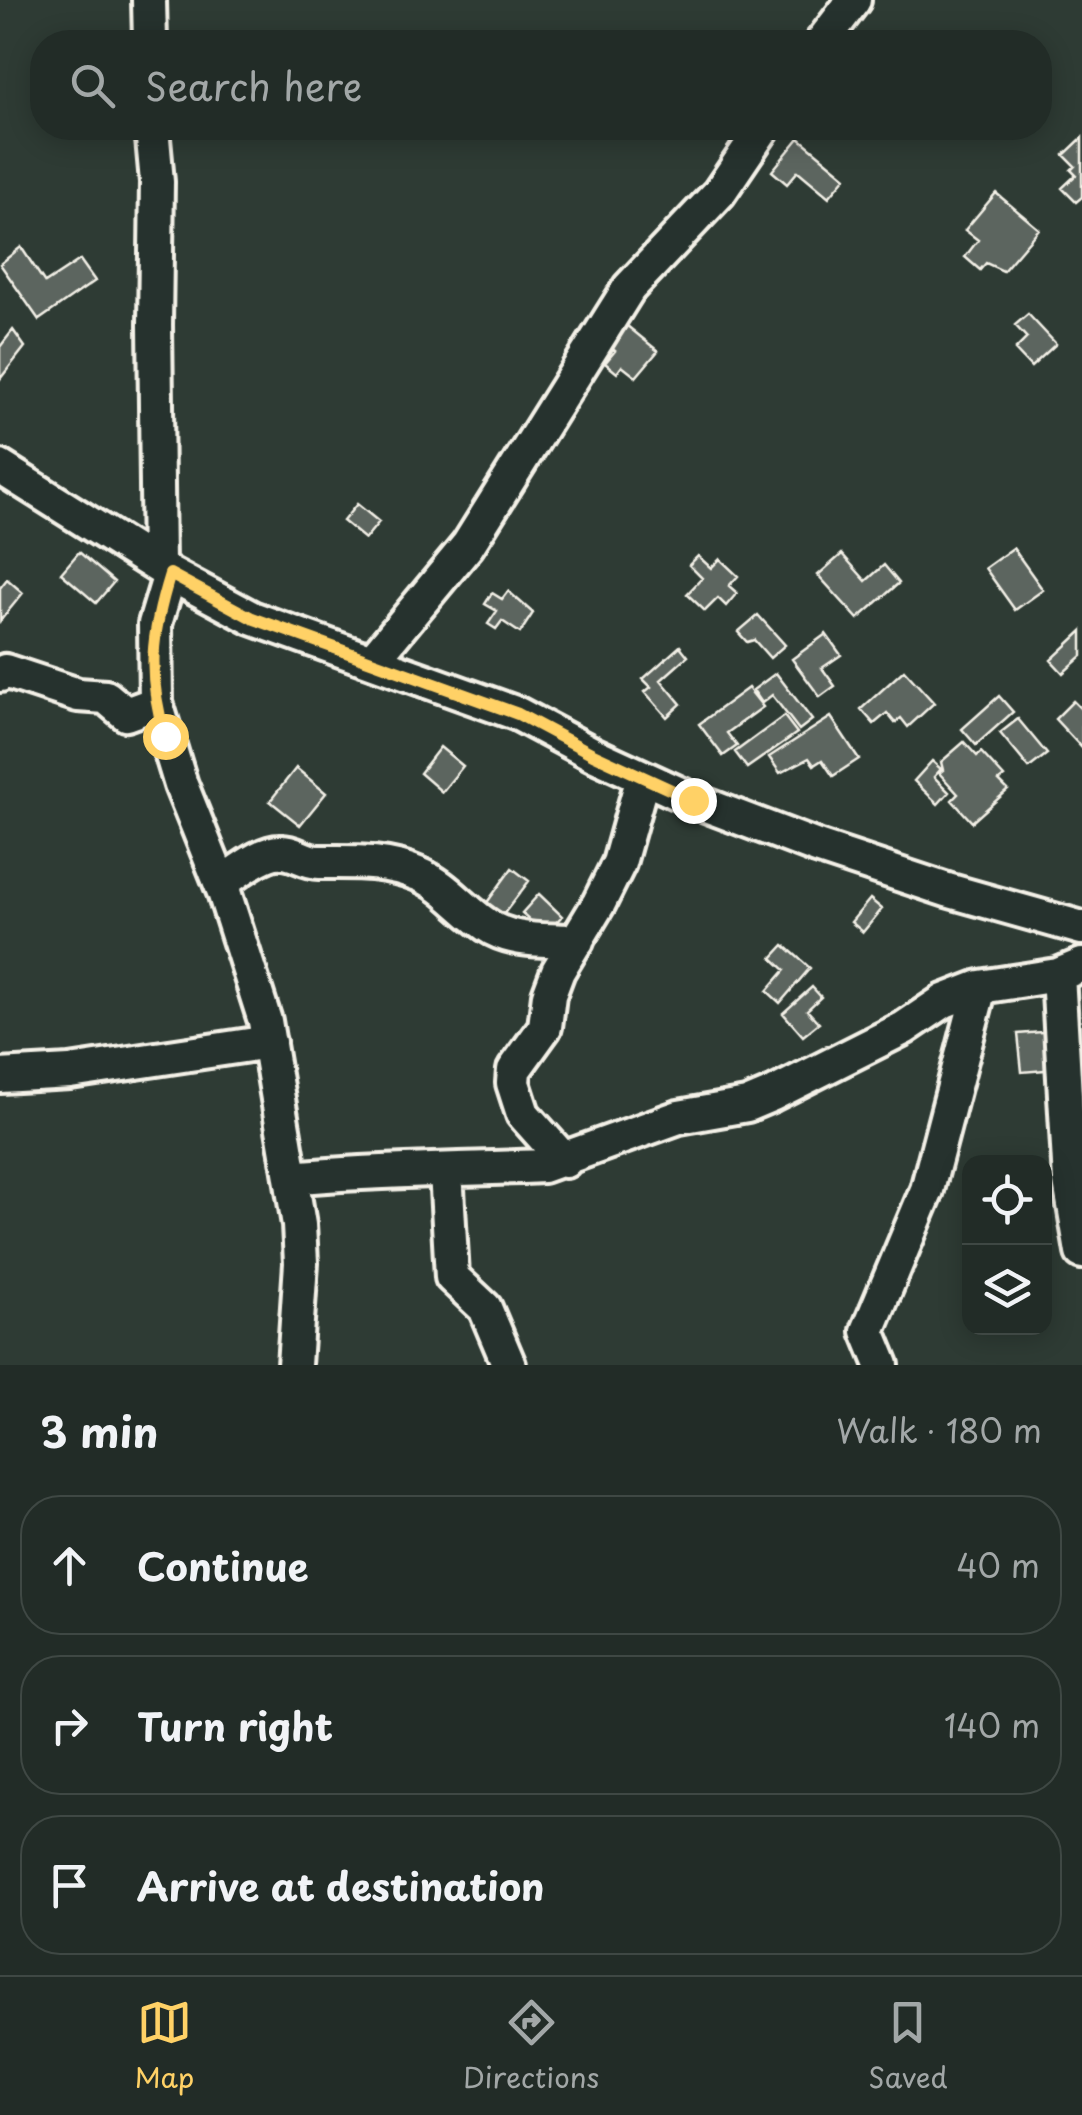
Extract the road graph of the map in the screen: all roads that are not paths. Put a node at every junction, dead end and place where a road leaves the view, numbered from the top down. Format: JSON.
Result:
{"nodes":[{"id":1,"x":149,"y":0,"type":"edge"},
{"id":2,"x":854,"y":0,"type":"edge"},
{"id":3,"x":150,"y":30,"type":"edge"},
{"id":4,"x":831,"y":30,"type":"edge"},
{"id":5,"x":153,"y":140,"type":"edge"},
{"id":6,"x":755,"y":140,"type":"edge"},
{"id":7,"x":0,"y":467,"type":"edge"},
{"id":8,"x":164,"y":569,"type":"junction"},
{"id":9,"x":372,"y":661,"type":"junction"},
{"id":10,"x":0,"y":675,"type":"edge"},
{"id":11,"x":156,"y":704,"type":"junction"},
{"id":12,"x":642,"y":777,"type":"junction"},
{"id":13,"x":221,"y":883,"type":"junction"},
{"id":14,"x":1082,"y":928,"type":"edge"},
{"id":15,"x":577,"y":941,"type":"junction"},
{"id":16,"x":1070,"y":970,"type":"edge"},
{"id":17,"x":980,"y":986,"type":"junction"},
{"id":18,"x":268,"y":1042,"type":"junction"},
{"id":19,"x":0,"y":1076,"type":"edge"},
{"id":20,"x":565,"y":1161,"type":"junction"},
{"id":21,"x":446,"y":1171,"type":"junction"},
{"id":22,"x":291,"y":1178,"type":"junction"},
{"id":23,"x":1082,"y":1252,"type":"edge"},
{"id":24,"x":294,"y":1365,"type":"edge"},
{"id":25,"x":508,"y":1365,"type":"edge"},
{"id":26,"x":882,"y":1365,"type":"edge"}],
"edges":[{"from":1,"to":3,"type":"street"},
{"from":2,"to":4,"type":"street"},
{"from":5,"to":8,"type":"street"},
{"from":6,"to":9,"type":"street"},
{"from":7,"to":8,"type":"street"},
{"from":8,"to":9,"type":"street"},
{"from":8,"to":11,"type":"street"},
{"from":9,"to":12,"type":"street"},
{"from":10,"to":11,"type":"street"},
{"from":11,"to":13,"type":"street"},
{"from":12,"to":14,"type":"street"},
{"from":12,"to":15,"type":"street"},
{"from":13,"to":15,"type":"street"},
{"from":13,"to":18,"type":"street"},
{"from":15,"to":20,"type":"street"},
{"from":16,"to":17,"type":"street"},
{"from":16,"to":23,"type":"street"},
{"from":17,"to":20,"type":"street"},
{"from":17,"to":26,"type":"street"},
{"from":18,"to":19,"type":"street"},
{"from":18,"to":22,"type":"street"},
{"from":20,"to":21,"type":"street"},
{"from":21,"to":22,"type":"street"},
{"from":21,"to":25,"type":"street"},
{"from":22,"to":24,"type":"street"}]}
